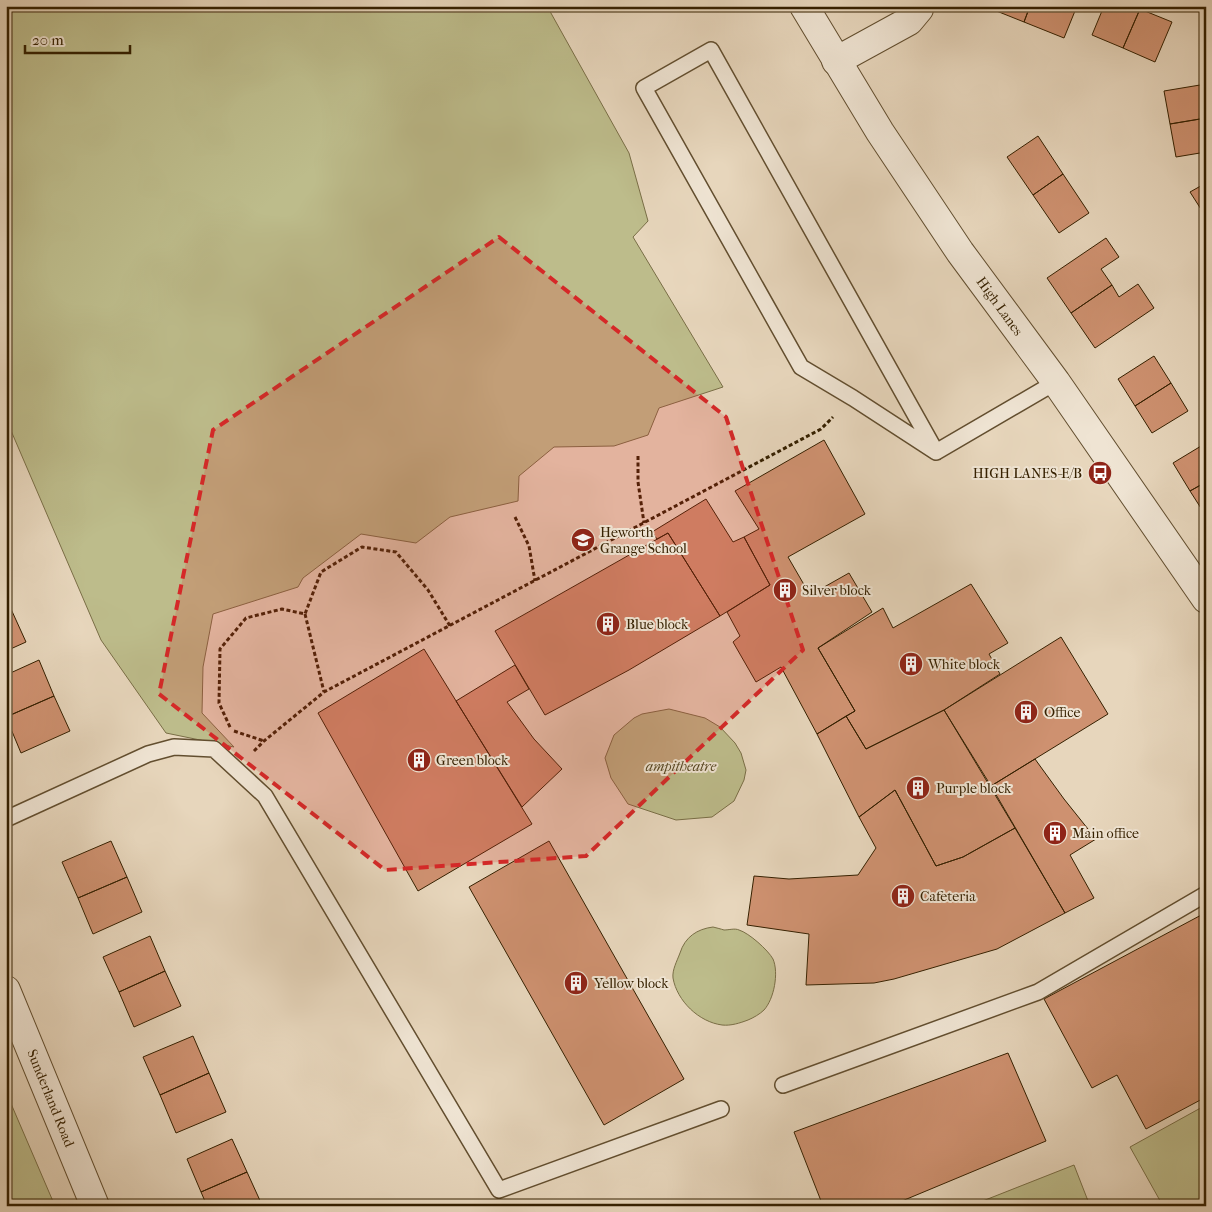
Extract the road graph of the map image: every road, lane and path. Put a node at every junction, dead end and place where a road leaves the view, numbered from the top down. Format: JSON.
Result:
{"nodes":[{"id":1,"x":804,"y":6,"type":"edge"},
{"id":2,"x":919,"y":6,"type":"edge"},
{"id":3,"x":836,"y":61,"type":"junction"},
{"id":4,"x":1056,"y":382,"type":"junction"},
{"id":5,"x":853,"y":398,"type":"junction"},
{"id":6,"x":936,"y":452,"type":"junction"},
{"id":7,"x":638,"y":456,"type":"dead end"},
{"id":8,"x":515,"y":517,"type":"dead end"},
{"id":9,"x":644,"y":523,"type":"junction"},
{"id":10,"x":534,"y":581,"type":"junction"},
{"id":11,"x":1206,"y":599,"type":"edge"},
{"id":12,"x":305,"y":614,"type":"junction"},
{"id":13,"x":450,"y":626,"type":"junction"},
{"id":14,"x":324,"y":692,"type":"junction"},
{"id":15,"x":264,"y":741,"type":"junction"},
{"id":16,"x":236,"y":770,"type":"junction"},
{"id":17,"x":6,"y":819,"type":"edge"},
{"id":18,"x":1206,"y":894,"type":"edge"},
{"id":19,"x":6,"y":990,"type":"edge"},
{"id":20,"x":782,"y":1085,"type":"dead end"},
{"id":21,"x":721,"y":1109,"type":"dead end"},
{"id":22,"x":95,"y":1206,"type":"edge"}],
"edges":[{"from":1,"to":3,"type":"street","name":"High Lanes"},
{"from":2,"to":3,"type":"street"},
{"from":3,"to":4,"type":"street","name":"High Lanes"},
{"from":4,"to":6,"type":"lane"},
{"from":4,"to":11,"type":"street","name":"High Lanes"},
{"from":5,"to":6,"type":"lane"},
{"from":5,"to":6,"type":"lane"},
{"from":5,"to":9,"type":"path"},
{"from":7,"to":9,"type":"path"},
{"from":8,"to":10,"type":"path"},
{"from":9,"to":10,"type":"path"},
{"from":10,"to":13,"type":"path"},
{"from":12,"to":13,"type":"path"},
{"from":12,"to":14,"type":"path"},
{"from":12,"to":15,"type":"path"},
{"from":13,"to":14,"type":"path"},
{"from":14,"to":15,"type":"path"},
{"from":15,"to":16,"type":"path"},
{"from":16,"to":17,"type":"lane"},
{"from":16,"to":21,"type":"lane"},
{"from":18,"to":20,"type":"lane"},
{"from":19,"to":22,"type":"street","name":"Sunderland Road"}]}
